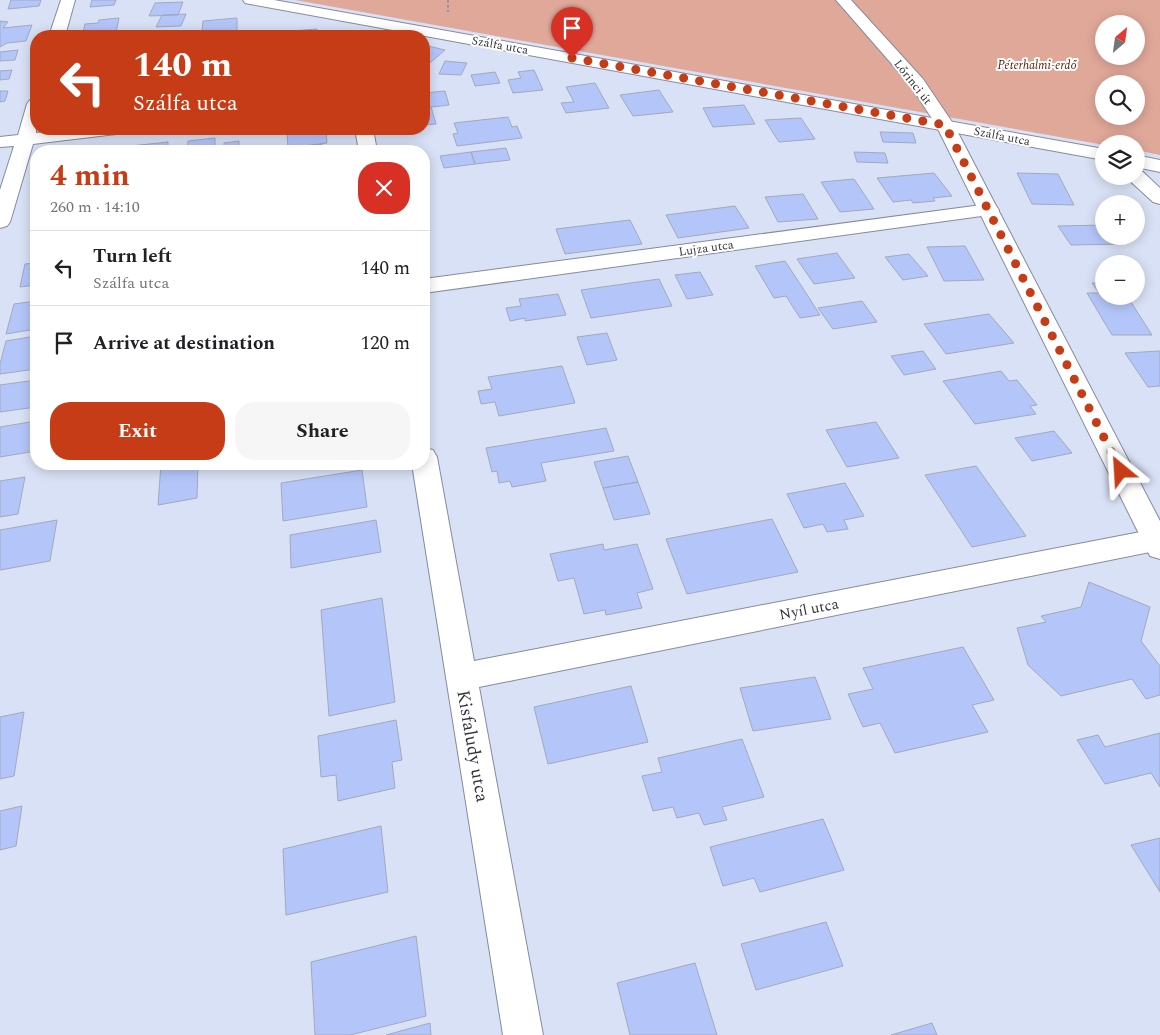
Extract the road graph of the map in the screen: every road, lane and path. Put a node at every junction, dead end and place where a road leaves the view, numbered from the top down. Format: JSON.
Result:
{"nodes":[{"id":1,"x":68,"y":0,"type":"edge"},
{"id":2,"x":250,"y":0,"type":"edge"},
{"id":3,"x":843,"y":0,"type":"edge"},
{"id":4,"x":356,"y":19,"type":"junction"},
{"id":5,"x":59,"y":30,"type":"edge"},
{"id":6,"x":357,"y":30,"type":"edge"},
{"id":7,"x":417,"y":30,"type":"edge"},
{"id":8,"x":430,"y":32,"type":"edge"},
{"id":9,"x":30,"y":123,"type":"edge"},
{"id":10,"x":945,"y":125,"type":"junction"},
{"id":11,"x":61,"y":135,"type":"edge"},
{"id":12,"x":25,"y":139,"type":"junction"},
{"id":13,"x":0,"y":142,"type":"edge"},
{"id":14,"x":1095,"y":153,"type":"edge"},
{"id":15,"x":1145,"y":164,"type":"edge"},
{"id":16,"x":1160,"y":166,"type":"edge"},
{"id":17,"x":1145,"y":184,"type":"edge"},
{"id":18,"x":1160,"y":198,"type":"edge"},
{"id":19,"x":988,"y":210,"type":"junction"},
{"id":20,"x":0,"y":222,"type":"edge"},
{"id":21,"x":430,"y":285,"type":"edge"},
{"id":22,"x":426,"y":470,"type":"edge"},
{"id":23,"x":1158,"y":544,"type":"edge"},
{"id":24,"x":462,"y":677,"type":"junction"},
{"id":25,"x":523,"y":1035,"type":"edge"}],
"edges":[{"from":1,"to":5,"type":"street"},
{"from":2,"to":4,"type":"street","name":"Szálfa utca"},
{"from":3,"to":10,"type":"street","name":"Lőrinci út"},
{"from":4,"to":6,"type":"street"},
{"from":4,"to":7,"type":"street","name":"Szálfa utca"},
{"from":8,"to":10,"type":"street","name":"Szálfa utca"},
{"from":9,"to":12,"type":"street"},
{"from":10,"to":14,"type":"street","name":"Szálfa utca"},
{"from":10,"to":19,"type":"street","name":"Lőrinci út"},
{"from":11,"to":12,"type":"street"},
{"from":12,"to":13,"type":"street"},
{"from":12,"to":20,"type":"street"},
{"from":15,"to":16,"type":"street"},
{"from":17,"to":18,"type":"street"},
{"from":19,"to":21,"type":"street","name":"Lujza utca"},
{"from":19,"to":23,"type":"street","name":"Lőrinci út"},
{"from":22,"to":24,"type":"street","name":"Kisfaludy utca"},
{"from":23,"to":24,"type":"street","name":"Nyíl utca"},
{"from":24,"to":25,"type":"street","name":"Kisfaludy utca"}]}
